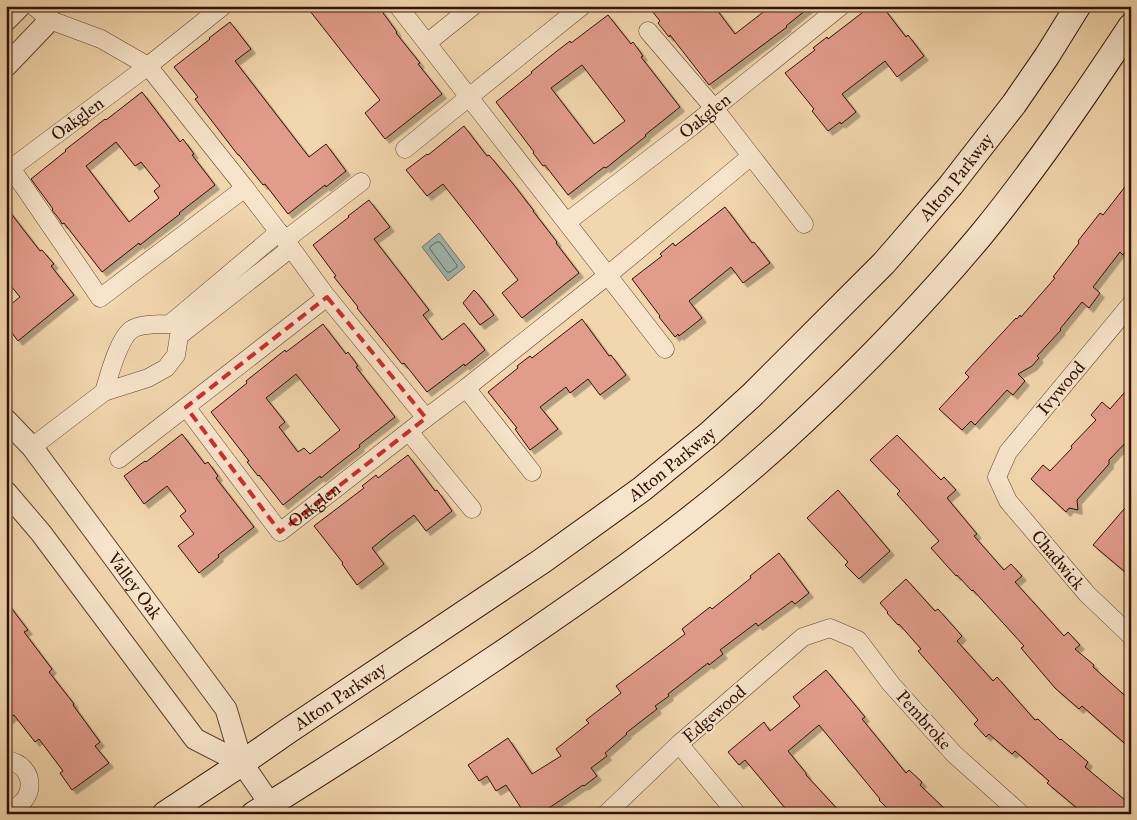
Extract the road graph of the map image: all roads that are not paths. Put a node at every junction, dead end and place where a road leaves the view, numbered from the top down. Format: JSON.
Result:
{"nodes":[{"id":1,"x":20,"y":6,"type":"edge"},
{"id":2,"x":34,"y":6,"type":"edge"},
{"id":3,"x":223,"y":6,"type":"edge"},
{"id":4,"x":398,"y":6,"type":"edge"},
{"id":5,"x":473,"y":6,"type":"edge"},
{"id":6,"x":582,"y":6,"type":"edge"},
{"id":7,"x":841,"y":6,"type":"edge"},
{"id":8,"x":1078,"y":6,"type":"edge"},
{"id":9,"x":6,"y":20,"type":"edge"},
{"id":10,"x":50,"y":20,"type":"junction"},
{"id":11,"x":1131,"y":26,"type":"edge"},
{"id":12,"x":648,"y":32,"type":"dead end"},
{"id":13,"x":427,"y":43,"type":"junction"},
{"id":14,"x":6,"y":66,"type":"edge"},
{"id":15,"x":148,"y":66,"type":"junction"},
{"id":16,"x":468,"y":97,"type":"junction"},
{"id":17,"x":714,"y":108,"type":"junction"},
{"id":18,"x":405,"y":150,"type":"dead end"},
{"id":19,"x":750,"y":157,"type":"junction"},
{"id":20,"x":9,"y":170,"type":"edge"},
{"id":21,"x":361,"y":182,"type":"dead end"},
{"id":22,"x":245,"y":188,"type":"junction"},
{"id":23,"x":567,"y":222,"type":"junction"},
{"id":24,"x":804,"y":224,"type":"dead end"},
{"id":25,"x":285,"y":240,"type":"junction"},
{"id":26,"x":608,"y":275,"type":"junction"},
{"id":27,"x":327,"y":297,"type":"junction"},
{"id":28,"x":1131,"y":304,"type":"edge"},
{"id":29,"x":174,"y":330,"type":"junction"},
{"id":30,"x":666,"y":349,"type":"dead end"},
{"id":31,"x":466,"y":388,"type":"junction"},
{"id":32,"x":104,"y":392,"type":"junction"},
{"id":33,"x":186,"y":407,"type":"junction"},
{"id":34,"x":426,"y":418,"type":"junction"},
{"id":35,"x":6,"y":420,"type":"edge"},
{"id":36,"x":409,"y":432,"type":"junction"},
{"id":37,"x":32,"y":447,"type":"junction"},
{"id":38,"x":119,"y":459,"type":"dead end"},
{"id":39,"x":532,"y":472,"type":"dead end"},
{"id":40,"x":996,"y":477,"type":"joint"},
{"id":41,"x":6,"y":492,"type":"edge"},
{"id":42,"x":472,"y":509,"type":"dead end"},
{"id":43,"x":830,"y":628,"type":"joint"},
{"id":44,"x":1128,"y":628,"type":"edge"},
{"id":45,"x":679,"y":744,"type":"junction"},
{"id":46,"x":6,"y":760,"type":"edge"},
{"id":47,"x":242,"y":763,"type":"junction"},
{"id":48,"x":6,"y":811,"type":"edge"},
{"id":49,"x":267,"y":811,"type":"edge"},
{"id":50,"x":165,"y":814,"type":"edge"},
{"id":51,"x":606,"y":814,"type":"edge"},
{"id":52,"x":737,"y":814,"type":"edge"},
{"id":53,"x":1021,"y":814,"type":"edge"}],
"edges":[{"from":1,"to":9,"type":"street"},
{"from":2,"to":10,"type":"street"},
{"from":3,"to":15,"type":"street","name":"Oakglen"},
{"from":4,"to":13,"type":"street"},
{"from":5,"to":13,"type":"street"},
{"from":6,"to":16,"type":"street"},
{"from":7,"to":17,"type":"street","name":"Oakglen"},
{"from":8,"to":47,"type":"main road","name":"Alton Parkway"},
{"from":10,"to":14,"type":"street"},
{"from":10,"to":15,"type":"street"},
{"from":11,"to":49,"type":"main road"},
{"from":12,"to":17,"type":"street"},
{"from":13,"to":16,"type":"street"},
{"from":15,"to":20,"type":"street","name":"Oakglen"},
{"from":15,"to":22,"type":"street"},
{"from":16,"to":18,"type":"street"},
{"from":16,"to":23,"type":"street"},
{"from":17,"to":19,"type":"street"},
{"from":17,"to":23,"type":"street","name":"Oakglen"},
{"from":19,"to":24,"type":"street"},
{"from":19,"to":26,"type":"street","name":"Oakglen"},
{"from":20,"to":22,"type":"street"},
{"from":21,"to":25,"type":"street"},
{"from":22,"to":25,"type":"street"},
{"from":23,"to":26,"type":"street"},
{"from":25,"to":27,"type":"street"},
{"from":25,"to":29,"type":"street"},
{"from":26,"to":30,"type":"street"},
{"from":26,"to":31,"type":"street","name":"Oakglen"},
{"from":27,"to":33,"type":"street"},
{"from":27,"to":34,"type":"street"},
{"from":28,"to":40,"type":"street","name":"Ivywood"},
{"from":29,"to":32,"type":"street"},
{"from":29,"to":32,"type":"street"},
{"from":31,"to":34,"type":"street","name":"Oakglen"},
{"from":31,"to":39,"type":"street"},
{"from":32,"to":37,"type":"street"},
{"from":33,"to":36,"type":"street","name":"Oakglen"},
{"from":33,"to":38,"type":"street"},
{"from":34,"to":36,"type":"street","name":"Oakglen"},
{"from":35,"to":37,"type":"street","name":"Valley Oak"},
{"from":36,"to":42,"type":"street"},
{"from":37,"to":47,"type":"street","name":"Valley Oak"},
{"from":40,"to":44,"type":"street","name":"Chadwick"},
{"from":41,"to":47,"type":"street","name":"Valley Oak"},
{"from":43,"to":45,"type":"street","name":"Edgewood"},
{"from":43,"to":53,"type":"street","name":"Pembroke"},
{"from":45,"to":51,"type":"street","name":"Edgewood"},
{"from":45,"to":52,"type":"street"},
{"from":46,"to":48,"type":"street"},
{"from":47,"to":49,"type":"street","name":"Valley Oak"},
{"from":47,"to":50,"type":"main road","name":"Alton Parkway"}]}
